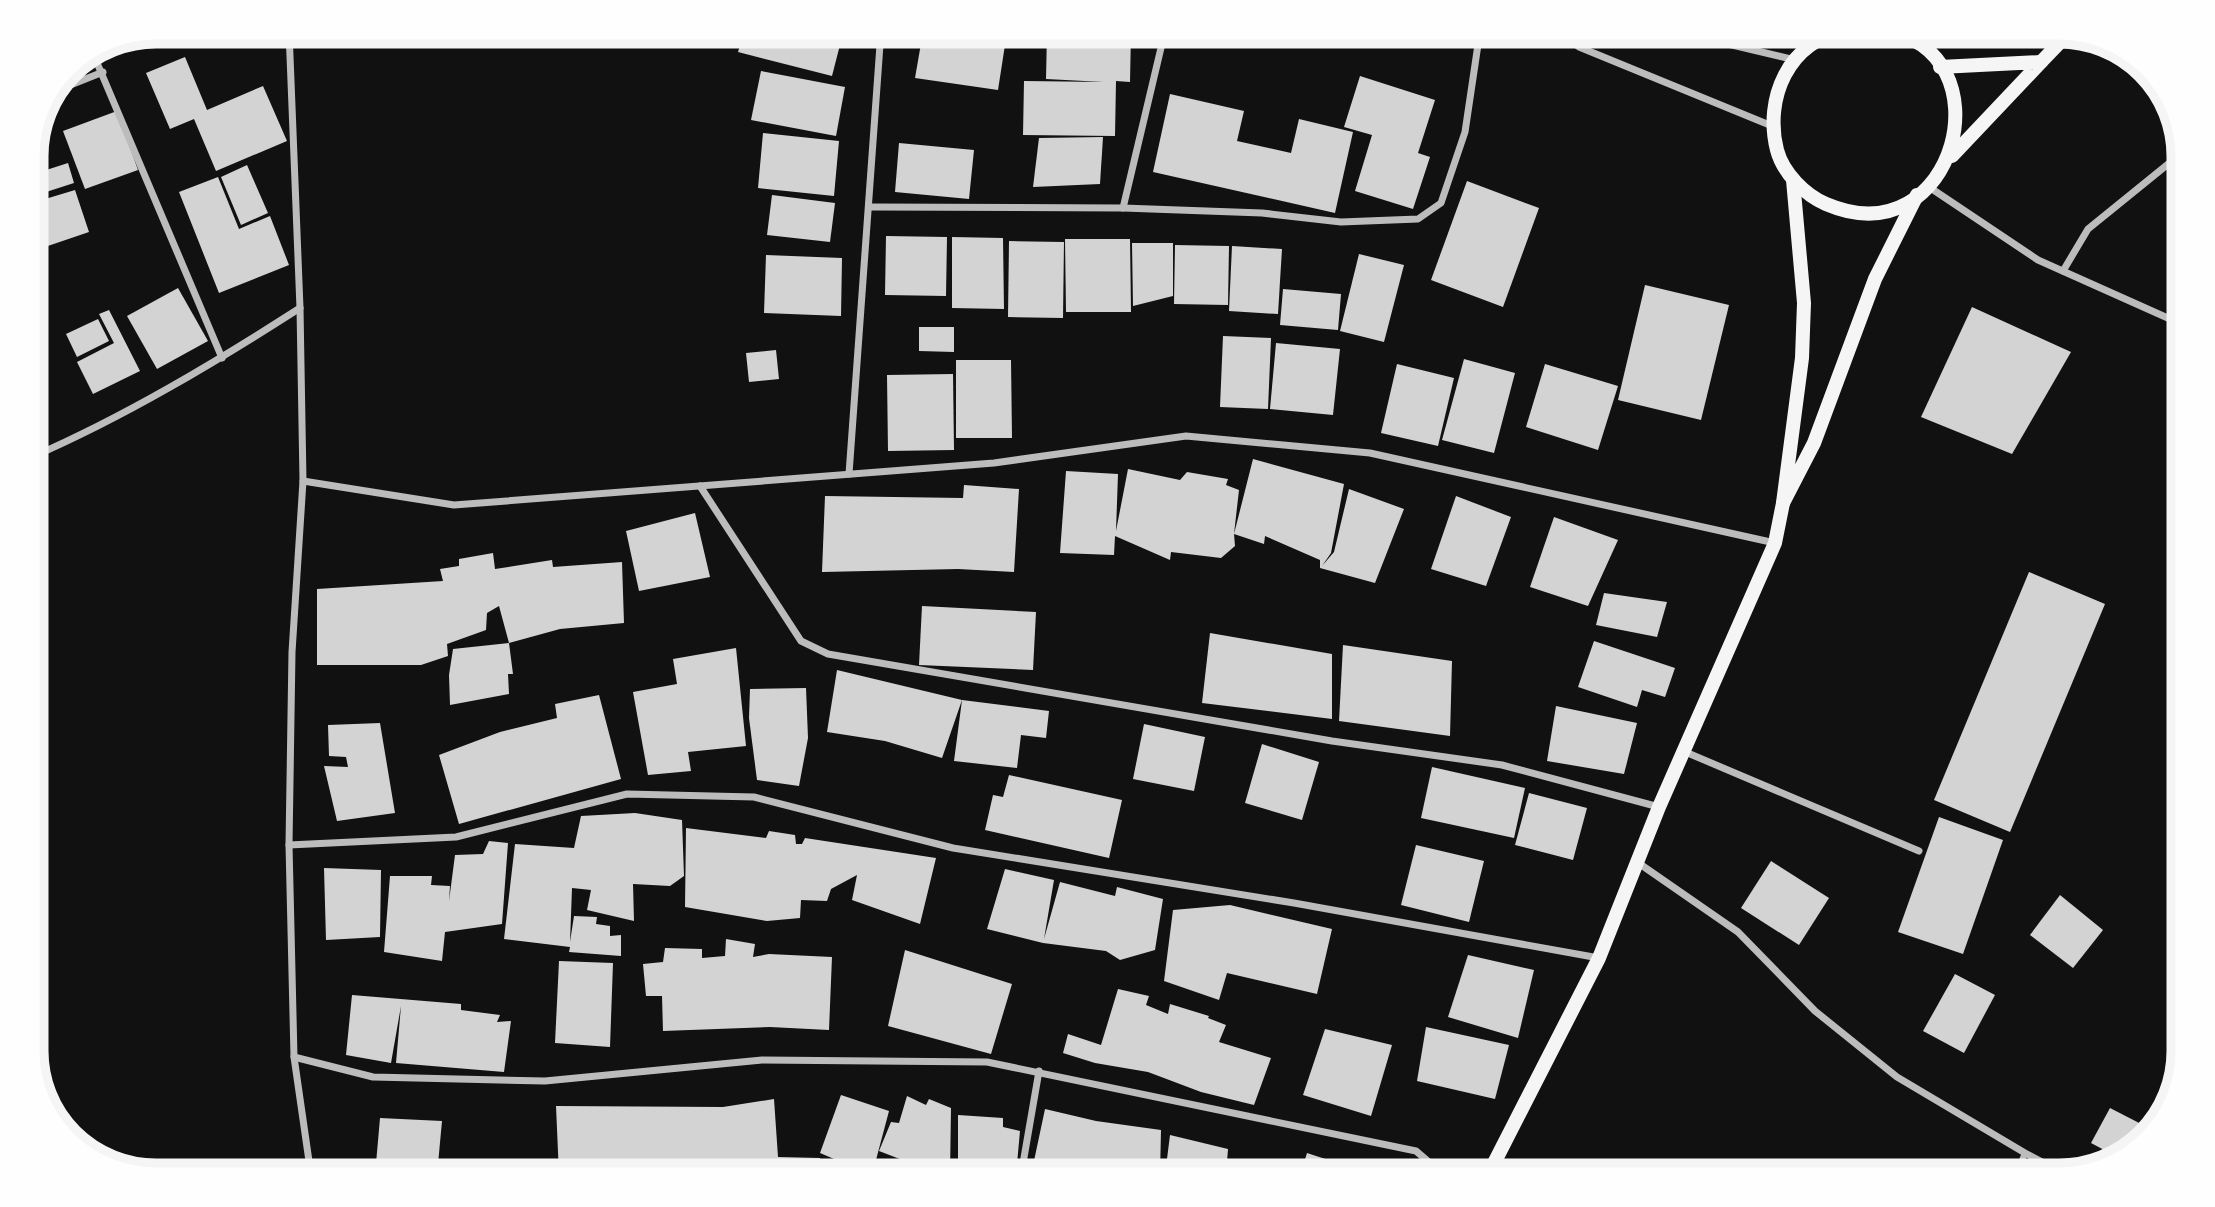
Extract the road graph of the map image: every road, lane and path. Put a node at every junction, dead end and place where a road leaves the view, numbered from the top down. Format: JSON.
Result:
{"nodes":[{"id":1,"x":289,"y":44,"type":"edge"},
{"id":2,"x":880,"y":44,"type":"edge"},
{"id":3,"x":1162,"y":44,"type":"edge"},
{"id":4,"x":1478,"y":44,"type":"edge"},
{"id":5,"x":1574,"y":44,"type":"edge"},
{"id":6,"x":1726,"y":44,"type":"edge"},
{"id":7,"x":1814,"y":44,"type":"edge"},
{"id":8,"x":1916,"y":44,"type":"edge"},
{"id":9,"x":2058,"y":44,"type":"edge"},
{"id":10,"x":1796,"y":60,"type":"junction"},
{"id":11,"x":97,"y":61,"type":"edge"},
{"id":12,"x":2041,"y":62,"type":"junction"},
{"id":13,"x":1940,"y":67,"type":"junction"},
{"id":14,"x":103,"y":72,"type":"junction"},
{"id":15,"x":69,"y":85,"type":"edge"},
{"id":16,"x":1772,"y":125,"type":"junction"},
{"id":17,"x":1948,"y":159,"type":"junction"},
{"id":18,"x":2171,"y":162,"type":"edge"},
{"id":19,"x":1793,"y":180,"type":"junction"},
{"id":20,"x":1923,"y":191,"type":"junction"},
{"id":21,"x":871,"y":207,"type":"junction"},
{"id":22,"x":1124,"y":208,"type":"junction"},
{"id":23,"x":2063,"y":271,"type":"junction"},
{"id":24,"x":300,"y":308,"type":"junction"},
{"id":25,"x":2171,"y":319,"type":"edge"},
{"id":26,"x":222,"y":358,"type":"junction"},
{"id":27,"x":44,"y":452,"type":"edge"},
{"id":28,"x":849,"y":474,"type":"junction"},
{"id":29,"x":303,"y":481,"type":"junction"},
{"id":30,"x":700,"y":486,"type":"junction"},
{"id":31,"x":1783,"y":503,"type":"junction"},
{"id":32,"x":1775,"y":543,"type":"junction"},
{"id":33,"x":1683,"y":751,"type":"junction"},
{"id":34,"x":1659,"y":807,"type":"junction"},
{"id":35,"x":289,"y":845,"type":"junction"},
{"id":36,"x":1919,"y":851,"type":"dead end"},
{"id":37,"x":1637,"y":862,"type":"junction"},
{"id":38,"x":1599,"y":958,"type":"junction"},
{"id":39,"x":294,"y":1057,"type":"junction"},
{"id":40,"x":1039,"y":1071,"type":"junction"},
{"id":41,"x":2025,"y":1153,"type":"junction"},
{"id":42,"x":309,"y":1163,"type":"edge"},
{"id":43,"x":1023,"y":1163,"type":"edge"},
{"id":44,"x":1430,"y":1163,"type":"edge"},
{"id":45,"x":1494,"y":1163,"type":"edge"},
{"id":46,"x":2021,"y":1163,"type":"edge"},
{"id":47,"x":2044,"y":1163,"type":"edge"}],
"edges":[{"from":1,"to":24,"type":"street"},
{"from":2,"to":21,"type":"street"},
{"from":3,"to":22,"type":"street"},
{"from":4,"to":22,"type":"street"},
{"from":5,"to":16,"type":"street"},
{"from":6,"to":10,"type":"street"},
{"from":7,"to":10,"type":"main road"},
{"from":8,"to":13,"type":"main road"},
{"from":9,"to":12,"type":"main road"},
{"from":10,"to":16,"type":"main road"},
{"from":11,"to":14,"type":"street"},
{"from":12,"to":13,"type":"main road"},
{"from":12,"to":17,"type":"main road"},
{"from":13,"to":17,"type":"main road"},
{"from":14,"to":15,"type":"street"},
{"from":14,"to":26,"type":"street"},
{"from":16,"to":19,"type":"main road"},
{"from":17,"to":20,"type":"main road"},
{"from":18,"to":23,"type":"street"},
{"from":19,"to":20,"type":"main road"},
{"from":19,"to":31,"type":"main road"},
{"from":20,"to":23,"type":"street"},
{"from":20,"to":31,"type":"main road"},
{"from":21,"to":22,"type":"street"},
{"from":21,"to":28,"type":"street"},
{"from":23,"to":25,"type":"street"},
{"from":24,"to":26,"type":"street"},
{"from":24,"to":29,"type":"street"},
{"from":26,"to":27,"type":"street"},
{"from":28,"to":30,"type":"street"},
{"from":28,"to":32,"type":"street"},
{"from":29,"to":30,"type":"street"},
{"from":29,"to":35,"type":"street"},
{"from":30,"to":34,"type":"street"},
{"from":31,"to":32,"type":"main road"},
{"from":32,"to":33,"type":"main road"},
{"from":33,"to":34,"type":"main road"},
{"from":33,"to":36,"type":"street"},
{"from":34,"to":37,"type":"main road"},
{"from":35,"to":38,"type":"street"},
{"from":35,"to":39,"type":"street"},
{"from":37,"to":38,"type":"main road"},
{"from":37,"to":41,"type":"street"},
{"from":38,"to":45,"type":"main road"},
{"from":39,"to":40,"type":"street"},
{"from":39,"to":42,"type":"street"},
{"from":40,"to":43,"type":"street"},
{"from":40,"to":44,"type":"street"},
{"from":41,"to":46,"type":"street"},
{"from":41,"to":47,"type":"street"}]}
